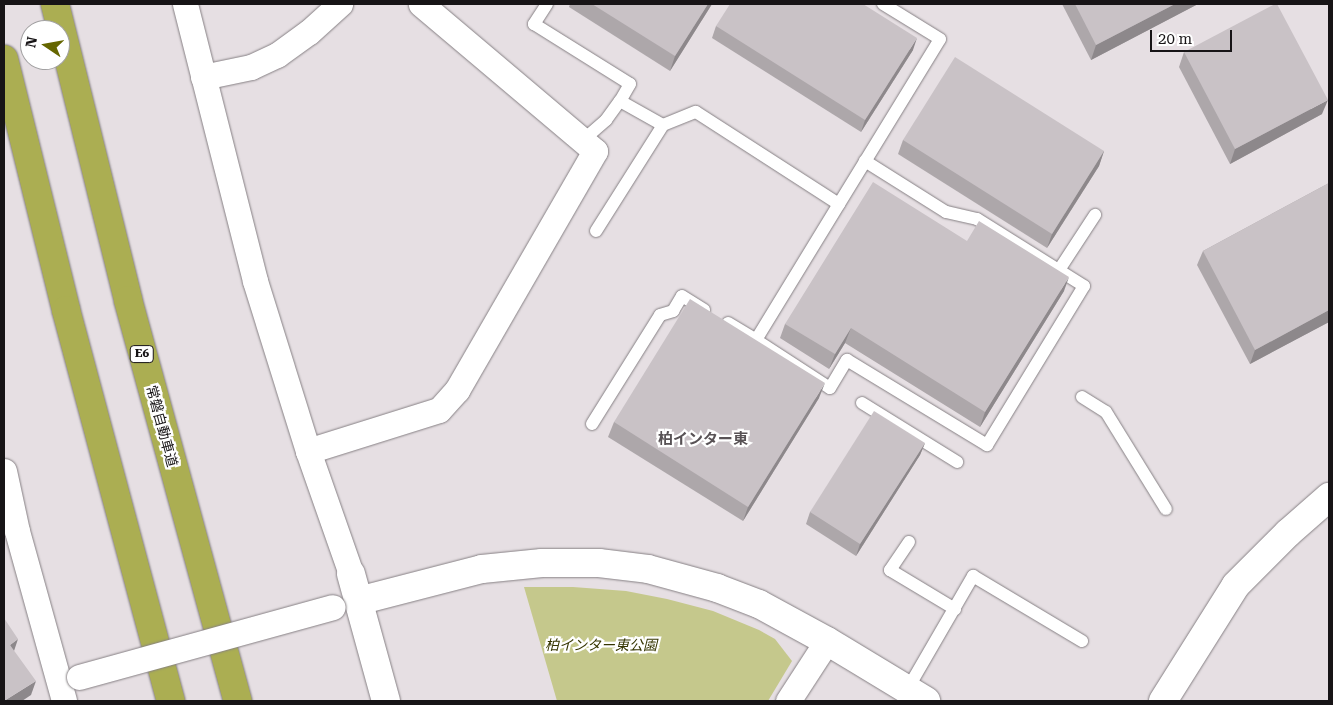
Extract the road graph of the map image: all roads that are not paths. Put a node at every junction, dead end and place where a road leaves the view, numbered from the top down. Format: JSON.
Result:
{"nodes":[{"id":1,"x":55,"y":4,"type":"edge"},
{"id":2,"x":185,"y":4,"type":"edge"},
{"id":3,"x":340,"y":4,"type":"edge"},
{"id":4,"x":421,"y":4,"type":"edge"},
{"id":5,"x":547,"y":4,"type":"edge"},
{"id":6,"x":883,"y":4,"type":"edge"},
{"id":7,"x":4,"y":59,"type":"edge"},
{"id":8,"x":203,"y":78,"type":"junction"},
{"id":9,"x":620,"y":101,"type":"junction"},
{"id":10,"x":663,"y":125,"type":"junction"},
{"id":11,"x":582,"y":141,"type":"junction"},
{"id":12,"x":864,"y":161,"type":"junction"},
{"id":13,"x":838,"y":204,"type":"junction"},
{"id":14,"x":1095,"y":214,"type":"dead end"},
{"id":15,"x":596,"y":231,"type":"dead end"},
{"id":16,"x":1058,"y":270,"type":"junction"},
{"id":17,"x":756,"y":340,"type":"junction"},
{"id":18,"x":1082,"y":397,"type":"dead end"},
{"id":19,"x":862,"y":403,"type":"dead end"},
{"id":20,"x":592,"y":424,"type":"dead end"},
{"id":21,"x":308,"y":451,"type":"junction"},
{"id":22,"x":957,"y":462,"type":"dead end"},
{"id":23,"x":4,"y":471,"type":"edge"},
{"id":24,"x":1327,"y":505,"type":"edge"},
{"id":25,"x":1166,"y":509,"type":"dead end"},
{"id":26,"x":10,"y":533,"type":"edge"},
{"id":27,"x":908,"y":542,"type":"dead end"},
{"id":28,"x":351,"y":574,"type":"joint"},
{"id":29,"x":345,"y":604,"type":"junction"},
{"id":30,"x":954,"y":609,"type":"junction"},
{"id":31,"x":827,"y":641,"type":"junction"},
{"id":32,"x":1082,"y":641,"type":"dead end"},
{"id":33,"x":67,"y":687,"type":"edge"},
{"id":34,"x":916,"y":696,"type":"edge"},
{"id":35,"x":171,"y":701,"type":"edge"},
{"id":36,"x":238,"y":701,"type":"edge"},
{"id":37,"x":386,"y":701,"type":"edge"},
{"id":38,"x":788,"y":701,"type":"edge"},
{"id":39,"x":1163,"y":701,"type":"edge"}],
"edges":[{"from":1,"to":36,"type":"highway","name":"常磐自動車道","number":"E6"},
{"from":2,"to":8,"type":"street"},
{"from":3,"to":8,"type":"street"},
{"from":4,"to":11,"type":"street"},
{"from":5,"to":9,"type":"lane"},
{"from":6,"to":12,"type":"lane"},
{"from":7,"to":35,"type":"highway"},
{"from":8,"to":21,"type":"street"},
{"from":9,"to":10,"type":"lane"},
{"from":9,"to":11,"type":"lane"},
{"from":10,"to":13,"type":"lane"},
{"from":10,"to":15,"type":"lane"},
{"from":11,"to":21,"type":"street"},
{"from":12,"to":13,"type":"lane"},
{"from":12,"to":16,"type":"lane"},
{"from":13,"to":17,"type":"lane"},
{"from":14,"to":16,"type":"lane"},
{"from":16,"to":17,"type":"lane"},
{"from":17,"to":20,"type":"lane"},
{"from":18,"to":25,"type":"lane"},
{"from":19,"to":22,"type":"lane"},
{"from":21,"to":28,"type":"street"},
{"from":23,"to":26,"type":"street"},
{"from":24,"to":39,"type":"street"},
{"from":26,"to":33,"type":"street"},
{"from":27,"to":30,"type":"lane"},
{"from":28,"to":29,"type":"street"},
{"from":29,"to":31,"type":"street"},
{"from":29,"to":33,"type":"street","bridge":true},
{"from":29,"to":37,"type":"street"},
{"from":30,"to":32,"type":"lane"},
{"from":30,"to":34,"type":"lane"},
{"from":31,"to":34,"type":"street"},
{"from":31,"to":38,"type":"street"}]}
